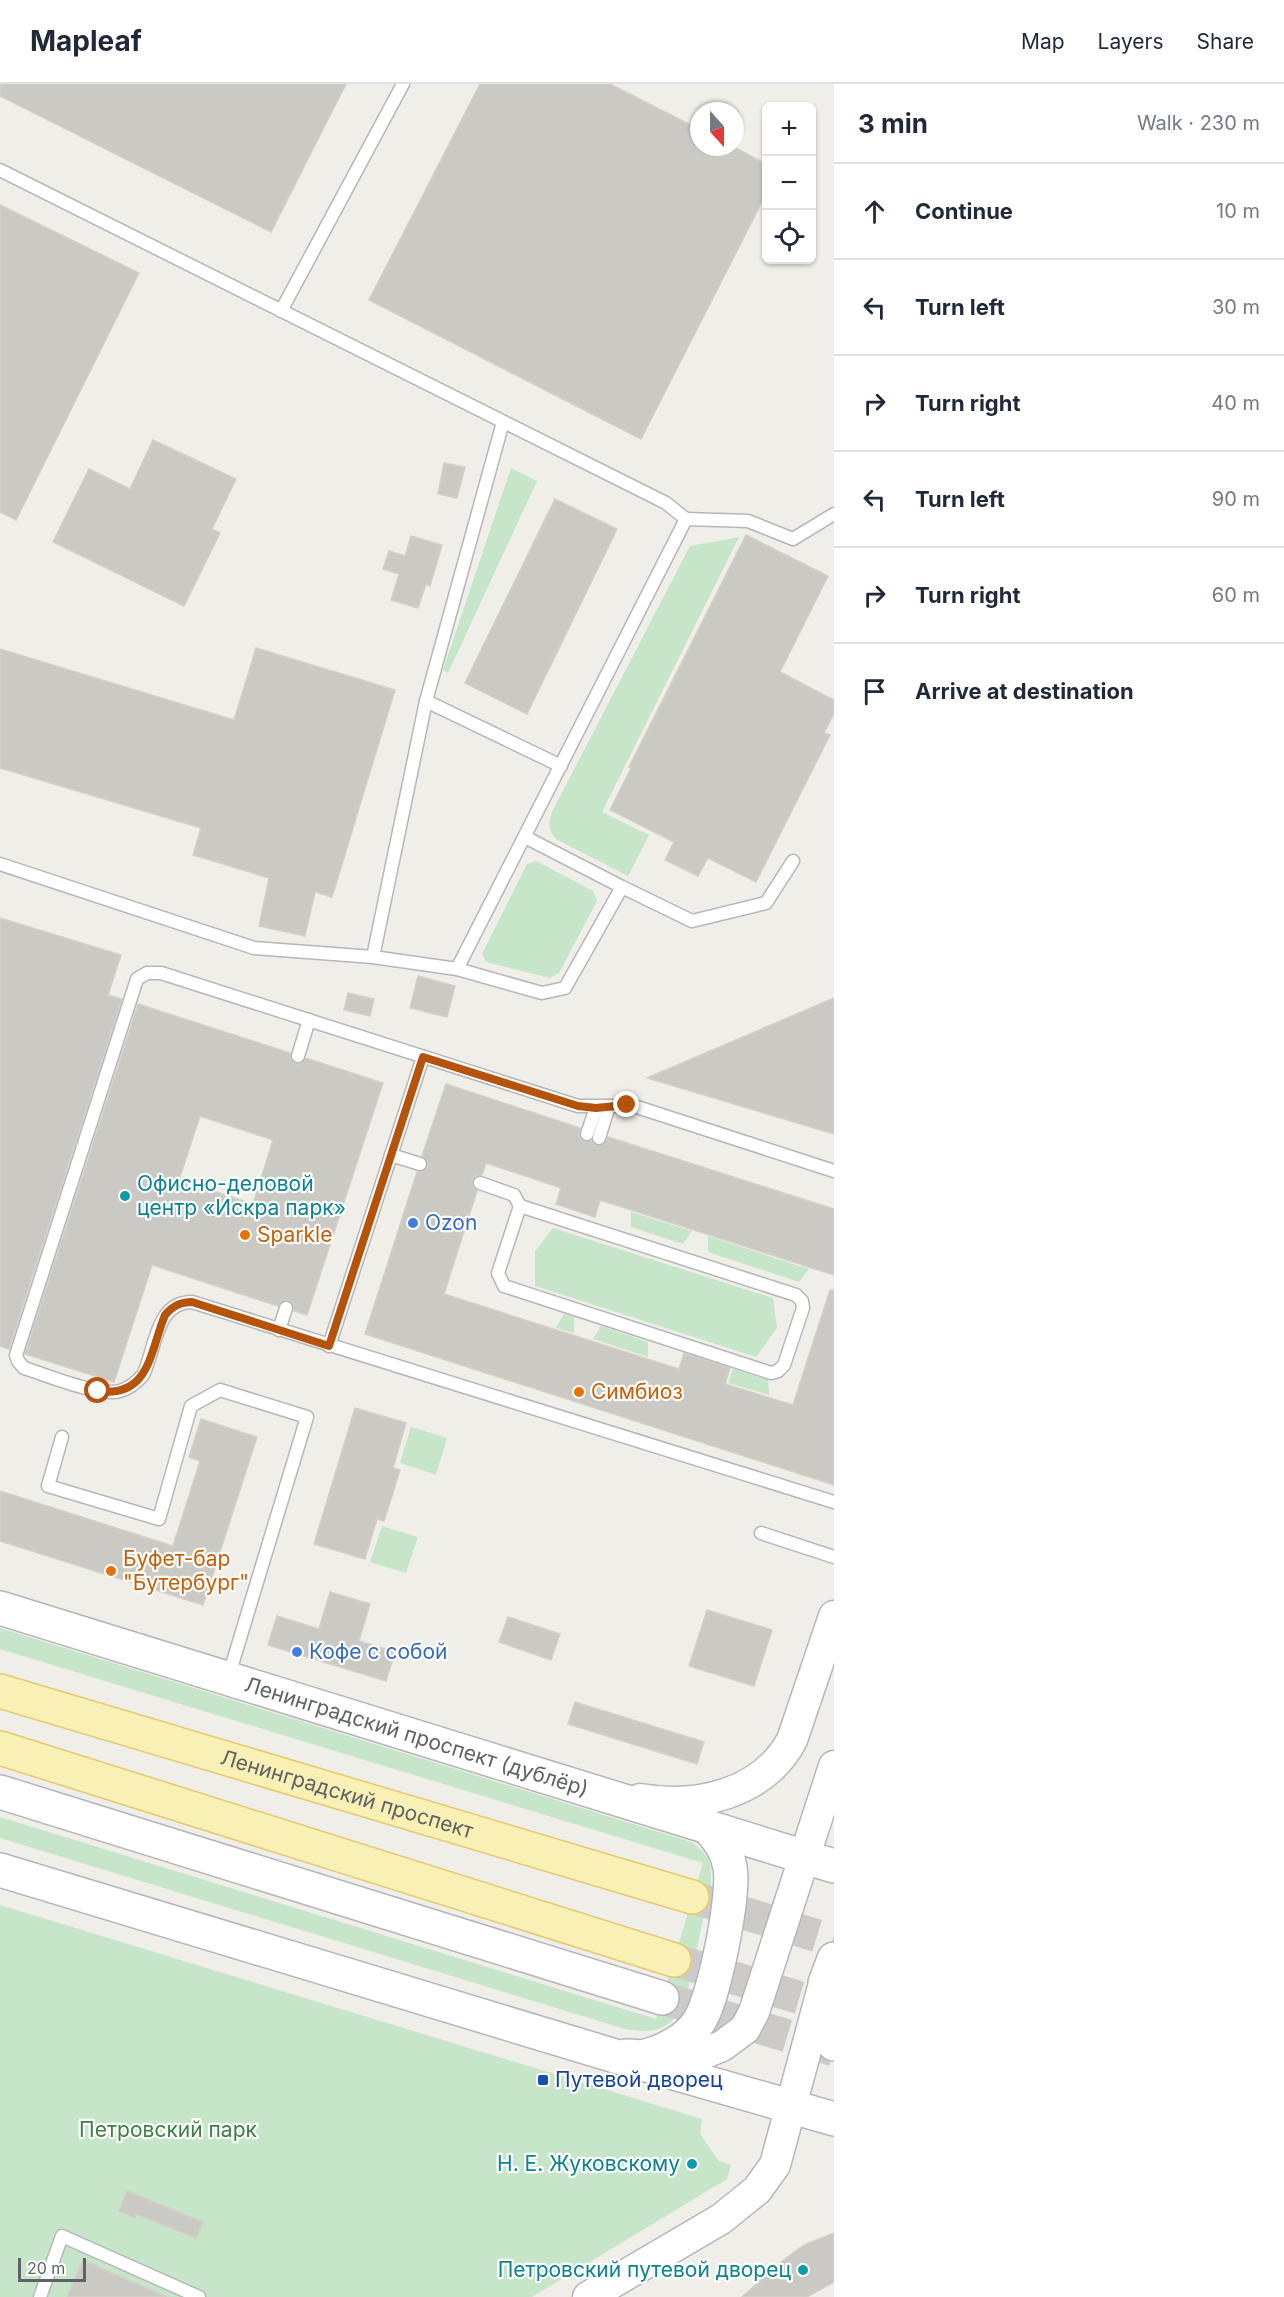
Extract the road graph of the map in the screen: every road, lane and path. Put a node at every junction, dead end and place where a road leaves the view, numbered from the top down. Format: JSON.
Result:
{"nodes":[{"id":1,"x":403,"y":84,"type":"edge"},
{"id":2,"x":0,"y":170,"type":"edge"},
{"id":3,"x":281,"y":311,"type":"junction"},
{"id":4,"x":503,"y":422,"type":"junction"},
{"id":5,"x":834,"y":514,"type":"edge"},
{"id":6,"x":686,"y":519,"type":"junction"},
{"id":7,"x":426,"y":701,"type":"junction"},
{"id":8,"x":561,"y":766,"type":"junction"},
{"id":9,"x":525,"y":837,"type":"junction"},
{"id":10,"x":793,"y":861,"type":"dead end"},
{"id":11,"x":0,"y":864,"type":"edge"},
{"id":12,"x":622,"y":887,"type":"junction"},
{"id":13,"x":373,"y":957,"type":"junction"},
{"id":14,"x":457,"y":969,"type":"junction"},
{"id":15,"x":309,"y":1020,"type":"junction"},
{"id":16,"x":297,"y":1056,"type":"dead end"},
{"id":17,"x":423,"y":1057,"type":"junction"},
{"id":18,"x":609,"y":1106,"type":"junction"},
{"id":19,"x":596,"y":1108,"type":"junction"},
{"id":20,"x":391,"y":1155,"type":"junction"},
{"id":21,"x":420,"y":1164,"type":"dead end"},
{"id":22,"x":834,"y":1171,"type":"edge"},
{"id":23,"x":480,"y":1183,"type":"dead end"},
{"id":24,"x":520,"y":1206,"type":"junction"},
{"id":25,"x":286,"y":1308,"type":"dead end"},
{"id":26,"x":279,"y":1330,"type":"junction"},
{"id":27,"x":329,"y":1346,"type":"junction"},
{"id":28,"x":62,"y":1437,"type":"dead end"},
{"id":29,"x":834,"y":1502,"type":"edge"},
{"id":30,"x":761,"y":1533,"type":"dead end"},
{"id":31,"x":834,"y":1557,"type":"edge"},
{"id":32,"x":0,"y":1608,"type":"edge"},
{"id":33,"x":834,"y":1616,"type":"edge"},
{"id":34,"x":228,"y":1678,"type":"junction"},
{"id":35,"x":3,"y":1691,"type":"edge"},
{"id":36,"x":0,"y":1748,"type":"edge"},
{"id":37,"x":834,"y":1766,"type":"edge"},
{"id":38,"x":598,"y":1791,"type":"junction"},
{"id":39,"x":0,"y":1792,"type":"edge"},
{"id":40,"x":708,"y":1827,"type":"junction"},
{"id":41,"x":819,"y":1861,"type":"edge"},
{"id":42,"x":0,"y":1870,"type":"edge"},
{"id":43,"x":692,"y":1898,"type":"tunnel mouth"},
{"id":44,"x":674,"y":1960,"type":"tunnel mouth"},
{"id":45,"x":829,"y":1971,"type":"edge"},
{"id":46,"x":663,"y":1998,"type":"tunnel mouth"},
{"id":47,"x":834,"y":2044,"type":"edge"},
{"id":48,"x":615,"y":2056,"type":"junction"},
{"id":49,"x":647,"y":2056,"type":"junction"},
{"id":50,"x":792,"y":2106,"type":"junction"},
{"id":51,"x":834,"y":2119,"type":"edge"},
{"id":52,"x":40,"y":2297,"type":"edge"},
{"id":53,"x":199,"y":2297,"type":"edge"},
{"id":54,"x":588,"y":2297,"type":"edge"}],
"edges":[{"from":1,"to":3,"type":"lane"},
{"from":2,"to":3,"type":"lane"},
{"from":3,"to":4,"type":"lane"},
{"from":4,"to":6,"type":"lane"},
{"from":4,"to":7,"type":"lane"},
{"from":5,"to":6,"type":"lane"},
{"from":6,"to":8,"type":"lane"},
{"from":7,"to":8,"type":"lane"},
{"from":7,"to":13,"type":"lane"},
{"from":8,"to":9,"type":"lane"},
{"from":9,"to":12,"type":"lane"},
{"from":9,"to":14,"type":"lane"},
{"from":10,"to":12,"type":"lane"},
{"from":11,"to":13,"type":"lane"},
{"from":12,"to":14,"type":"lane"},
{"from":13,"to":14,"type":"lane"},
{"from":15,"to":16,"type":"lane"},
{"from":15,"to":17,"type":"lane"},
{"from":15,"to":26,"type":"lane"},
{"from":17,"to":19,"type":"lane"},
{"from":17,"to":20,"type":"lane"},
{"from":18,"to":19,"type":"lane"},
{"from":18,"to":19,"type":"lane"},
{"from":18,"to":22,"type":"lane"},
{"from":20,"to":21,"type":"lane"},
{"from":20,"to":27,"type":"lane"},
{"from":23,"to":24,"type":"lane"},
{"from":24,"to":24,"type":"lane"},
{"from":25,"to":26,"type":"lane"},
{"from":26,"to":27,"type":"lane"},
{"from":27,"to":29,"type":"lane"},
{"from":28,"to":34,"type":"lane"},
{"from":30,"to":31,"type":"lane"},
{"from":32,"to":34,"type":"main road","name":"Ленинградский проспект (дублёр)"},
{"from":33,"to":38,"type":"street"},
{"from":34,"to":38,"type":"main road","name":"Ленинградский проспект (дублёр)"},
{"from":35,"to":43,"type":"main road","name":"Ленинградский проспект"},
{"from":36,"to":44,"type":"main road"},
{"from":37,"to":41,"type":"street"},
{"from":38,"to":40,"type":"main road","name":"Ленинградский проспект (дублёр)"},
{"from":39,"to":46,"type":"main road"},
{"from":40,"to":41,"type":"main road","name":"Ленинградский проспект (дублёр)"},
{"from":40,"to":49,"type":"main road"},
{"from":41,"to":49,"type":"street"},
{"from":42,"to":48,"type":"main road"},
{"from":45,"to":47,"type":"main road"},
{"from":45,"to":50,"type":"street"},
{"from":48,"to":49,"type":"main road"},
{"from":48,"to":50,"type":"main road"},
{"from":50,"to":51,"type":"main road"},
{"from":50,"to":54,"type":"street"},
{"from":52,"to":53,"type":"lane"}]}
